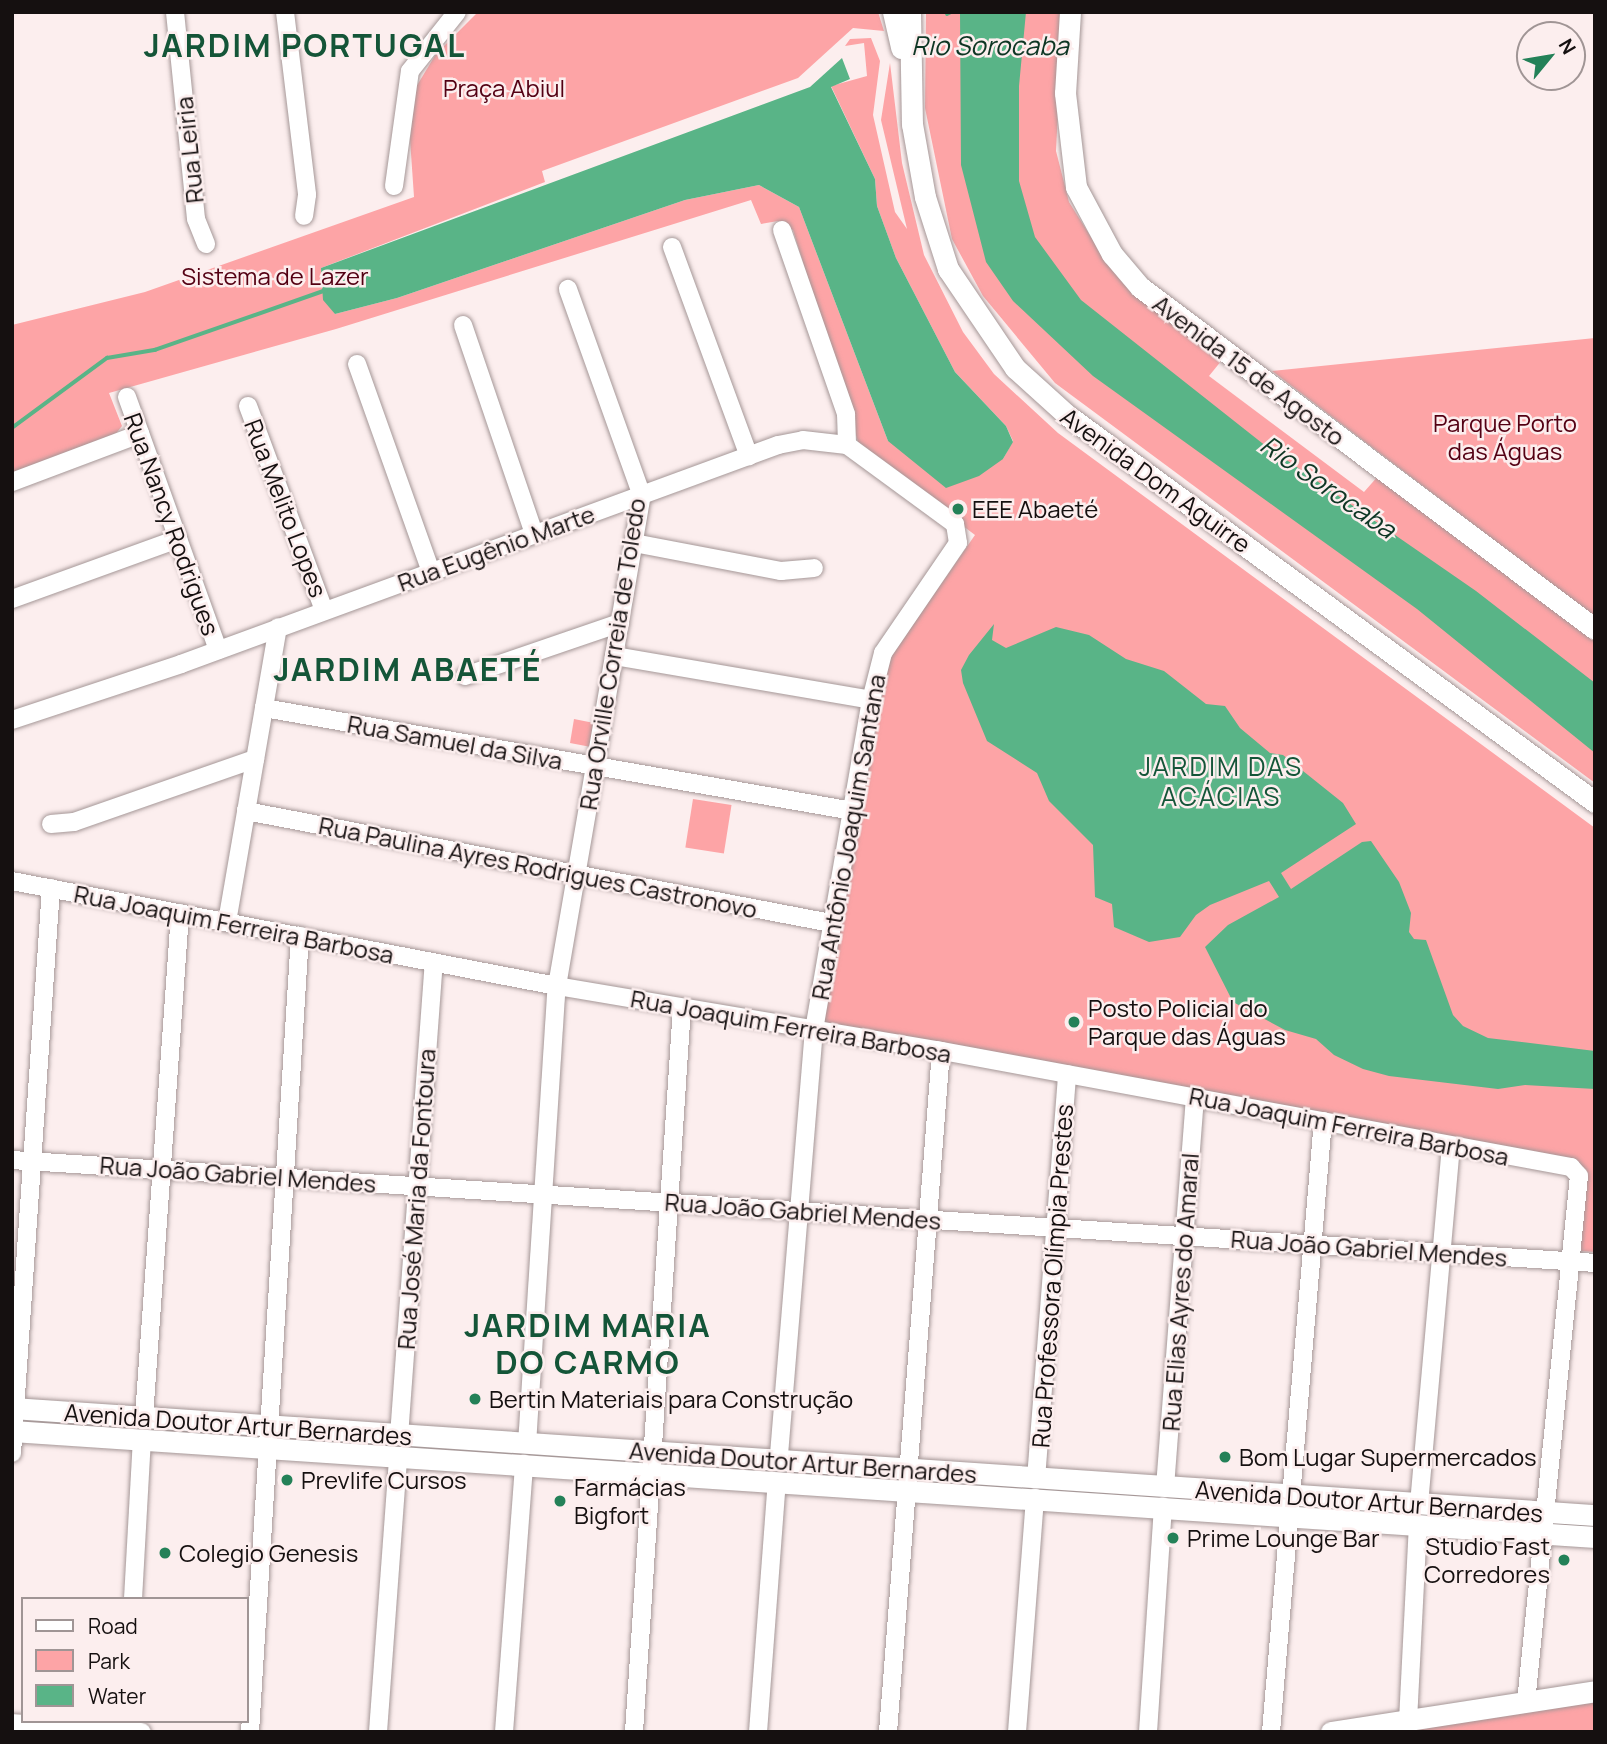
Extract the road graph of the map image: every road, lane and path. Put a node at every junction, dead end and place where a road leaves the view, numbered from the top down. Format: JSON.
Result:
{"nodes":[{"id":1,"x":175,"y":12,"type":"edge"},
{"id":2,"x":285,"y":12,"type":"edge"},
{"id":3,"x":457,"y":12,"type":"edge"},
{"id":4,"x":893,"y":12,"type":"edge"},
{"id":5,"x":1070,"y":12,"type":"edge"},
{"id":6,"x":1082,"y":12,"type":"edge"},
{"id":7,"x":911,"y":18,"type":"edge"},
{"id":8,"x":1067,"y":57,"type":"junction"},
{"id":9,"x":912,"y":124,"type":"junction"},
{"id":10,"x":394,"y":186,"type":"dead end"},
{"id":11,"x":304,"y":216,"type":"dead end"},
{"id":12,"x":782,"y":230,"type":"dead end"},
{"id":13,"x":206,"y":244,"type":"dead end"},
{"id":14,"x":671,"y":247,"type":"dead end"},
{"id":15,"x":568,"y":289,"type":"dead end"},
{"id":16,"x":463,"y":325,"type":"dead end"},
{"id":17,"x":357,"y":364,"type":"dead end"},
{"id":18,"x":127,"y":397,"type":"dead end"},
{"id":19,"x":248,"y":405,"type":"dead end"},
{"id":20,"x":140,"y":434,"type":"junction"},
{"id":21,"x":847,"y":445,"type":"junction"},
{"id":22,"x":749,"y":456,"type":"junction"},
{"id":23,"x":12,"y":482,"type":"edge"},
{"id":24,"x":642,"y":496,"type":"junction"},
{"id":25,"x":534,"y":533,"type":"junction"},
{"id":26,"x":959,"y":533,"type":"joint"},
{"id":27,"x":178,"y":539,"type":"junction"},
{"id":28,"x":634,"y":543,"type":"junction"},
{"id":29,"x":814,"y":568,"type":"dead end"},
{"id":30,"x":431,"y":572,"type":"junction"},
{"id":31,"x":12,"y":599,"type":"edge"},
{"id":32,"x":324,"y":610,"type":"junction"},
{"id":33,"x":620,"y":624,"type":"junction"},
{"id":34,"x":278,"y":627,"type":"junction"},
{"id":35,"x":1595,"y":629,"type":"edge"},
{"id":36,"x":218,"y":650,"type":"junction"},
{"id":37,"x":614,"y":656,"type":"junction"},
{"id":38,"x":465,"y":676,"type":"dead end"},
{"id":39,"x":871,"y":700,"type":"junction"},
{"id":40,"x":264,"y":708,"type":"junction"},
{"id":41,"x":12,"y":720,"type":"edge"},
{"id":42,"x":255,"y":759,"type":"junction"},
{"id":43,"x":595,"y":766,"type":"junction"},
{"id":44,"x":1595,"y":802,"type":"edge"},
{"id":45,"x":246,"y":811,"type":"junction"},
{"id":46,"x":853,"y":811,"type":"junction"},
{"id":47,"x":51,"y":824,"type":"dead end"},
{"id":48,"x":576,"y":874,"type":"junction"},
{"id":49,"x":12,"y":881,"type":"edge"},
{"id":50,"x":51,"y":888,"type":"junction"},
{"id":51,"x":180,"y":913,"type":"junction"},
{"id":52,"x":227,"y":922,"type":"junction"},
{"id":53,"x":831,"y":923,"type":"junction"},
{"id":54,"x":300,"y":936,"type":"junction"},
{"id":55,"x":434,"y":962,"type":"junction"},
{"id":56,"x":557,"y":986,"type":"junction"},
{"id":57,"x":682,"y":1009,"type":"junction"},
{"id":58,"x":814,"y":1029,"type":"junction"},
{"id":59,"x":941,"y":1051,"type":"junction"},
{"id":60,"x":1068,"y":1074,"type":"junction"},
{"id":61,"x":1195,"y":1097,"type":"junction"},
{"id":62,"x":1323,"y":1122,"type":"junction"},
{"id":63,"x":1451,"y":1146,"type":"junction"},
{"id":64,"x":12,"y":1160,"type":"edge"},
{"id":65,"x":32,"y":1161,"type":"junction"},
{"id":66,"x":162,"y":1169,"type":"junction"},
{"id":67,"x":285,"y":1177,"type":"junction"},
{"id":68,"x":418,"y":1186,"type":"junction"},
{"id":69,"x":543,"y":1194,"type":"junction"},
{"id":70,"x":668,"y":1203,"type":"junction"},
{"id":71,"x":799,"y":1211,"type":"junction"},
{"id":72,"x":928,"y":1219,"type":"junction"},
{"id":73,"x":1056,"y":1228,"type":"junction"},
{"id":74,"x":1184,"y":1236,"type":"junction"},
{"id":75,"x":1312,"y":1244,"type":"junction"},
{"id":76,"x":1441,"y":1253,"type":"junction"},
{"id":77,"x":1572,"y":1262,"type":"junction"},
{"id":78,"x":1595,"y":1263,"type":"edge"},
{"id":79,"x":14,"y":1408,"type":"edge"},
{"id":80,"x":144,"y":1417,"type":"junction"},
{"id":81,"x":269,"y":1426,"type":"junction"},
{"id":82,"x":13,"y":1431,"type":"edge"},
{"id":83,"x":399,"y":1436,"type":"junction"},
{"id":84,"x":142,"y":1440,"type":"junction"},
{"id":85,"x":267,"y":1448,"type":"junction"},
{"id":86,"x":12,"y":1453,"type":"edge"},
{"id":87,"x":525,"y":1454,"type":"junction"},
{"id":88,"x":398,"y":1458,"type":"junction"},
{"id":89,"x":779,"y":1458,"type":"junction"},
{"id":90,"x":651,"y":1462,"type":"junction"},
{"id":91,"x":908,"y":1480,"type":"junction"},
{"id":92,"x":777,"y":1482,"type":"junction"},
{"id":93,"x":1035,"y":1488,"type":"junction"},
{"id":94,"x":1164,"y":1497,"type":"junction"},
{"id":95,"x":1419,"y":1504,"type":"junction"},
{"id":96,"x":1290,"y":1505,"type":"junction"},
{"id":97,"x":1595,"y":1515,"type":"edge"},
{"id":98,"x":1545,"y":1523,"type":"junction"},
{"id":99,"x":1418,"y":1526,"type":"junction"},
{"id":100,"x":1595,"y":1537,"type":"edge"},
{"id":101,"x":134,"y":1597,"type":"edge"},
{"id":102,"x":1595,"y":1691,"type":"edge"},
{"id":103,"x":1526,"y":1702,"type":"junction"},
{"id":104,"x":1408,"y":1721,"type":"junction"},
{"id":105,"x":12,"y":1723,"type":"edge"},
{"id":106,"x":132,"y":1728,"type":"edge"},
{"id":107,"x":250,"y":1732,"type":"edge"},
{"id":108,"x":378,"y":1732,"type":"edge"},
{"id":109,"x":504,"y":1732,"type":"edge"},
{"id":110,"x":634,"y":1732,"type":"edge"},
{"id":111,"x":758,"y":1732,"type":"edge"},
{"id":112,"x":888,"y":1732,"type":"edge"},
{"id":113,"x":1017,"y":1732,"type":"edge"},
{"id":114,"x":1149,"y":1732,"type":"edge"},
{"id":115,"x":1270,"y":1732,"type":"edge"},
{"id":116,"x":1331,"y":1732,"type":"edge"}],
"edges":[{"from":1,"to":13,"type":"street","name":"Rua Leiria"},
{"from":2,"to":11,"type":"street"},
{"from":3,"to":10,"type":"street"},
{"from":4,"to":9,"type":"main road"},
{"from":5,"to":8,"type":"main road","name":"Avenida 15 de Agosto"},
{"from":6,"to":8,"type":"main road"},
{"from":7,"to":9,"type":"main road","name":"Avenida Dom Aguirre"},
{"from":8,"to":35,"type":"main road","name":"Avenida 15 de Agosto"},
{"from":9,"to":44,"type":"main road","name":"Avenida Dom Aguirre"},
{"from":12,"to":21,"type":"street"},
{"from":14,"to":22,"type":"street"},
{"from":15,"to":24,"type":"street","name":"Rua Orville Correia de Toledo"},
{"from":16,"to":25,"type":"street"},
{"from":17,"to":30,"type":"street"},
{"from":18,"to":20,"type":"street","name":"Rua Nancy Rodrigues"},
{"from":19,"to":32,"type":"street","name":"Rua Melito Lopes"},
{"from":20,"to":23,"type":"street"},
{"from":20,"to":27,"type":"street","name":"Rua Nancy Rodrigues"},
{"from":21,"to":22,"type":"street","name":"Rua Eugênio Marte"},
{"from":21,"to":26,"type":"street","name":"Rua Eugênio Marte"},
{"from":22,"to":24,"type":"street","name":"Rua Eugênio Marte"},
{"from":24,"to":25,"type":"street","name":"Rua Eugênio Marte"},
{"from":24,"to":28,"type":"street","name":"Rua Orville Correia de Toledo"},
{"from":25,"to":30,"type":"street","name":"Rua Eugênio Marte"},
{"from":26,"to":39,"type":"street","name":"Rua Antônio Joaquim Santana"},
{"from":27,"to":31,"type":"street"},
{"from":27,"to":36,"type":"street","name":"Rua Nancy Rodrigues"},
{"from":28,"to":29,"type":"street"},
{"from":28,"to":33,"type":"street","name":"Rua Orville Correia de Toledo"},
{"from":30,"to":32,"type":"street","name":"Rua Eugênio Marte"},
{"from":32,"to":34,"type":"street","name":"Rua Eugênio Marte"},
{"from":33,"to":37,"type":"street","name":"Rua Orville Correia de Toledo"},
{"from":33,"to":38,"type":"street"},
{"from":34,"to":36,"type":"street","name":"Rua Eugênio Marte"},
{"from":34,"to":40,"type":"street"},
{"from":36,"to":41,"type":"street","name":"Rua Eugênio Marte"},
{"from":37,"to":39,"type":"street"},
{"from":37,"to":43,"type":"street","name":"Rua Orville Correia de Toledo"},
{"from":39,"to":46,"type":"street","name":"Rua Antônio Joaquim Santana"},
{"from":40,"to":42,"type":"street"},
{"from":40,"to":43,"type":"street","name":"Rua Samuel da Silva"},
{"from":42,"to":45,"type":"street"},
{"from":42,"to":47,"type":"street"},
{"from":43,"to":46,"type":"street","name":"Rua Samuel da Silva"},
{"from":43,"to":48,"type":"street","name":"Rua Orville Correia de Toledo"},
{"from":45,"to":48,"type":"street","name":"Rua Paulina Ayres Rodrigues Castronovo"},
{"from":45,"to":52,"type":"street"},
{"from":46,"to":53,"type":"street","name":"Rua Antônio Joaquim Santana"},
{"from":48,"to":53,"type":"street","name":"Rua Paulina Ayres Rodrigues Castronovo"},
{"from":48,"to":56,"type":"street","name":"Rua Orville Correia de Toledo"},
{"from":49,"to":50,"type":"street","name":"Rua Joaquim Ferreira Barbosa"},
{"from":50,"to":51,"type":"street","name":"Rua Joaquim Ferreira Barbosa"},
{"from":50,"to":65,"type":"street"},
{"from":51,"to":52,"type":"street","name":"Rua Joaquim Ferreira Barbosa"},
{"from":51,"to":66,"type":"street"},
{"from":52,"to":54,"type":"street","name":"Rua Joaquim Ferreira Barbosa"},
{"from":53,"to":58,"type":"street","name":"Rua Antônio Joaquim Santana"},
{"from":54,"to":55,"type":"street","name":"Rua Joaquim Ferreira Barbosa"},
{"from":54,"to":67,"type":"street"},
{"from":55,"to":56,"type":"street","name":"Rua Joaquim Ferreira Barbosa"},
{"from":55,"to":68,"type":"street","name":"Rua José Maria da Fontoura"},
{"from":56,"to":57,"type":"street","name":"Rua Joaquim Ferreira Barbosa"},
{"from":56,"to":69,"type":"street","name":"Rua Orville Correia de Toledo"},
{"from":57,"to":58,"type":"street","name":"Rua Joaquim Ferreira Barbosa"},
{"from":57,"to":70,"type":"street"},
{"from":58,"to":59,"type":"street","name":"Rua Joaquim Ferreira Barbosa"},
{"from":58,"to":71,"type":"street","name":"Rua Antônio Joaquim Santana"},
{"from":59,"to":60,"type":"street","name":"Rua Joaquim Ferreira Barbosa"},
{"from":59,"to":72,"type":"street"},
{"from":60,"to":61,"type":"street","name":"Rua Joaquim Ferreira Barbosa"},
{"from":60,"to":73,"type":"street","name":"Rua Professora Olímpia Prestes"},
{"from":61,"to":62,"type":"street","name":"Rua Joaquim Ferreira Barbosa"},
{"from":61,"to":74,"type":"street","name":"Rua Elias Ayres do Amaral"},
{"from":62,"to":63,"type":"street","name":"Rua Joaquim Ferreira Barbosa"},
{"from":62,"to":75,"type":"street"},
{"from":63,"to":76,"type":"street"},
{"from":63,"to":77,"type":"street","name":"Rua Joaquim Ferreira Barbosa"},
{"from":64,"to":65,"type":"street","name":"Rua João Gabriel Mendes"},
{"from":65,"to":66,"type":"street","name":"Rua João Gabriel Mendes"},
{"from":65,"to":79,"type":"street"},
{"from":66,"to":67,"type":"street","name":"Rua João Gabriel Mendes"},
{"from":66,"to":80,"type":"street"},
{"from":67,"to":68,"type":"street","name":"Rua João Gabriel Mendes"},
{"from":67,"to":81,"type":"street"},
{"from":68,"to":69,"type":"street","name":"Rua João Gabriel Mendes"},
{"from":68,"to":83,"type":"street","name":"Rua José Maria da Fontoura"},
{"from":69,"to":70,"type":"street","name":"Rua João Gabriel Mendes"},
{"from":69,"to":87,"type":"street","name":"Rua Orville Correia de Toledo"},
{"from":70,"to":71,"type":"street","name":"Rua João Gabriel Mendes"},
{"from":70,"to":90,"type":"street"},
{"from":71,"to":72,"type":"street","name":"Rua João Gabriel Mendes"},
{"from":71,"to":89,"type":"street","name":"Rua Antônio Joaquim Santana"},
{"from":72,"to":73,"type":"street","name":"Rua João Gabriel Mendes"},
{"from":72,"to":91,"type":"street"},
{"from":73,"to":74,"type":"street","name":"Rua João Gabriel Mendes"},
{"from":73,"to":93,"type":"street","name":"Rua Professora Olímpia Prestes"},
{"from":74,"to":75,"type":"street","name":"Rua João Gabriel Mendes"},
{"from":74,"to":94,"type":"street","name":"Rua Elias Ayres do Amaral"},
{"from":75,"to":76,"type":"street","name":"Rua João Gabriel Mendes"},
{"from":75,"to":96,"type":"street"},
{"from":76,"to":77,"type":"street","name":"Rua João Gabriel Mendes"},
{"from":76,"to":95,"type":"street"},
{"from":77,"to":78,"type":"street","name":"Rua João Gabriel Mendes"},
{"from":77,"to":98,"type":"street"},
{"from":79,"to":80,"type":"main road","name":"Avenida Doutor Artur Bernardes"},
{"from":79,"to":82,"type":"street"},
{"from":80,"to":81,"type":"main road","name":"Avenida Doutor Artur Bernardes"},
{"from":81,"to":83,"type":"main road","name":"Avenida Doutor Artur Bernardes"},
{"from":81,"to":85,"type":"street"},
{"from":82,"to":84,"type":"main road","name":"Avenida Doutor Artur Bernardes"},
{"from":82,"to":86,"type":"street"},
{"from":83,"to":87,"type":"main road","name":"Avenida Doutor Artur Bernardes"},
{"from":84,"to":85,"type":"main road","name":"Avenida Doutor Artur Bernardes"},
{"from":84,"to":101,"type":"street"},
{"from":85,"to":88,"type":"main road","name":"Avenida Doutor Artur Bernardes"},
{"from":85,"to":107,"type":"street"},
{"from":87,"to":88,"type":"main road","name":"Avenida Doutor Artur Bernardes"},
{"from":87,"to":90,"type":"main road","name":"Avenida Doutor Artur Bernardes"},
{"from":87,"to":109,"type":"street","name":"Rua Orville Correia de Toledo"},
{"from":88,"to":108,"type":"street"},
{"from":89,"to":90,"type":"main road","name":"Avenida Doutor Artur Bernardes"},
{"from":89,"to":91,"type":"main road","name":"Avenida Doutor Artur Bernardes"},
{"from":90,"to":92,"type":"main road","name":"Avenida Doutor Artur Bernardes"},
{"from":90,"to":110,"type":"street"},
{"from":91,"to":92,"type":"main road","name":"Avenida Doutor Artur Bernardes"},
{"from":91,"to":93,"type":"main road","name":"Avenida Doutor Artur Bernardes"},
{"from":91,"to":112,"type":"street"},
{"from":92,"to":111,"type":"street"},
{"from":93,"to":94,"type":"main road","name":"Avenida Doutor Artur Bernardes"},
{"from":93,"to":113,"type":"street","name":"Rua Professora Olímpia Prestes"},
{"from":94,"to":96,"type":"main road","name":"Avenida Doutor Artur Bernardes"},
{"from":94,"to":114,"type":"street","name":"Rua Elias Ayres do Amaral"},
{"from":95,"to":96,"type":"main road","name":"Avenida Doutor Artur Bernardes"},
{"from":95,"to":98,"type":"main road","name":"Avenida Doutor Artur Bernardes"},
{"from":96,"to":99,"type":"main road","name":"Avenida Doutor Artur Bernardes"},
{"from":96,"to":115,"type":"street"},
{"from":97,"to":98,"type":"main road","name":"Avenida Doutor Artur Bernardes"},
{"from":98,"to":99,"type":"main road","name":"Avenida Doutor Artur Bernardes"},
{"from":98,"to":100,"type":"main road","name":"Avenida Doutor Artur Bernardes"},
{"from":98,"to":103,"type":"street"},
{"from":99,"to":104,"type":"street"},
{"from":102,"to":103,"type":"main road"},
{"from":103,"to":104,"type":"main road"},
{"from":104,"to":116,"type":"main road"},
{"from":105,"to":106,"type":"street"}]}
